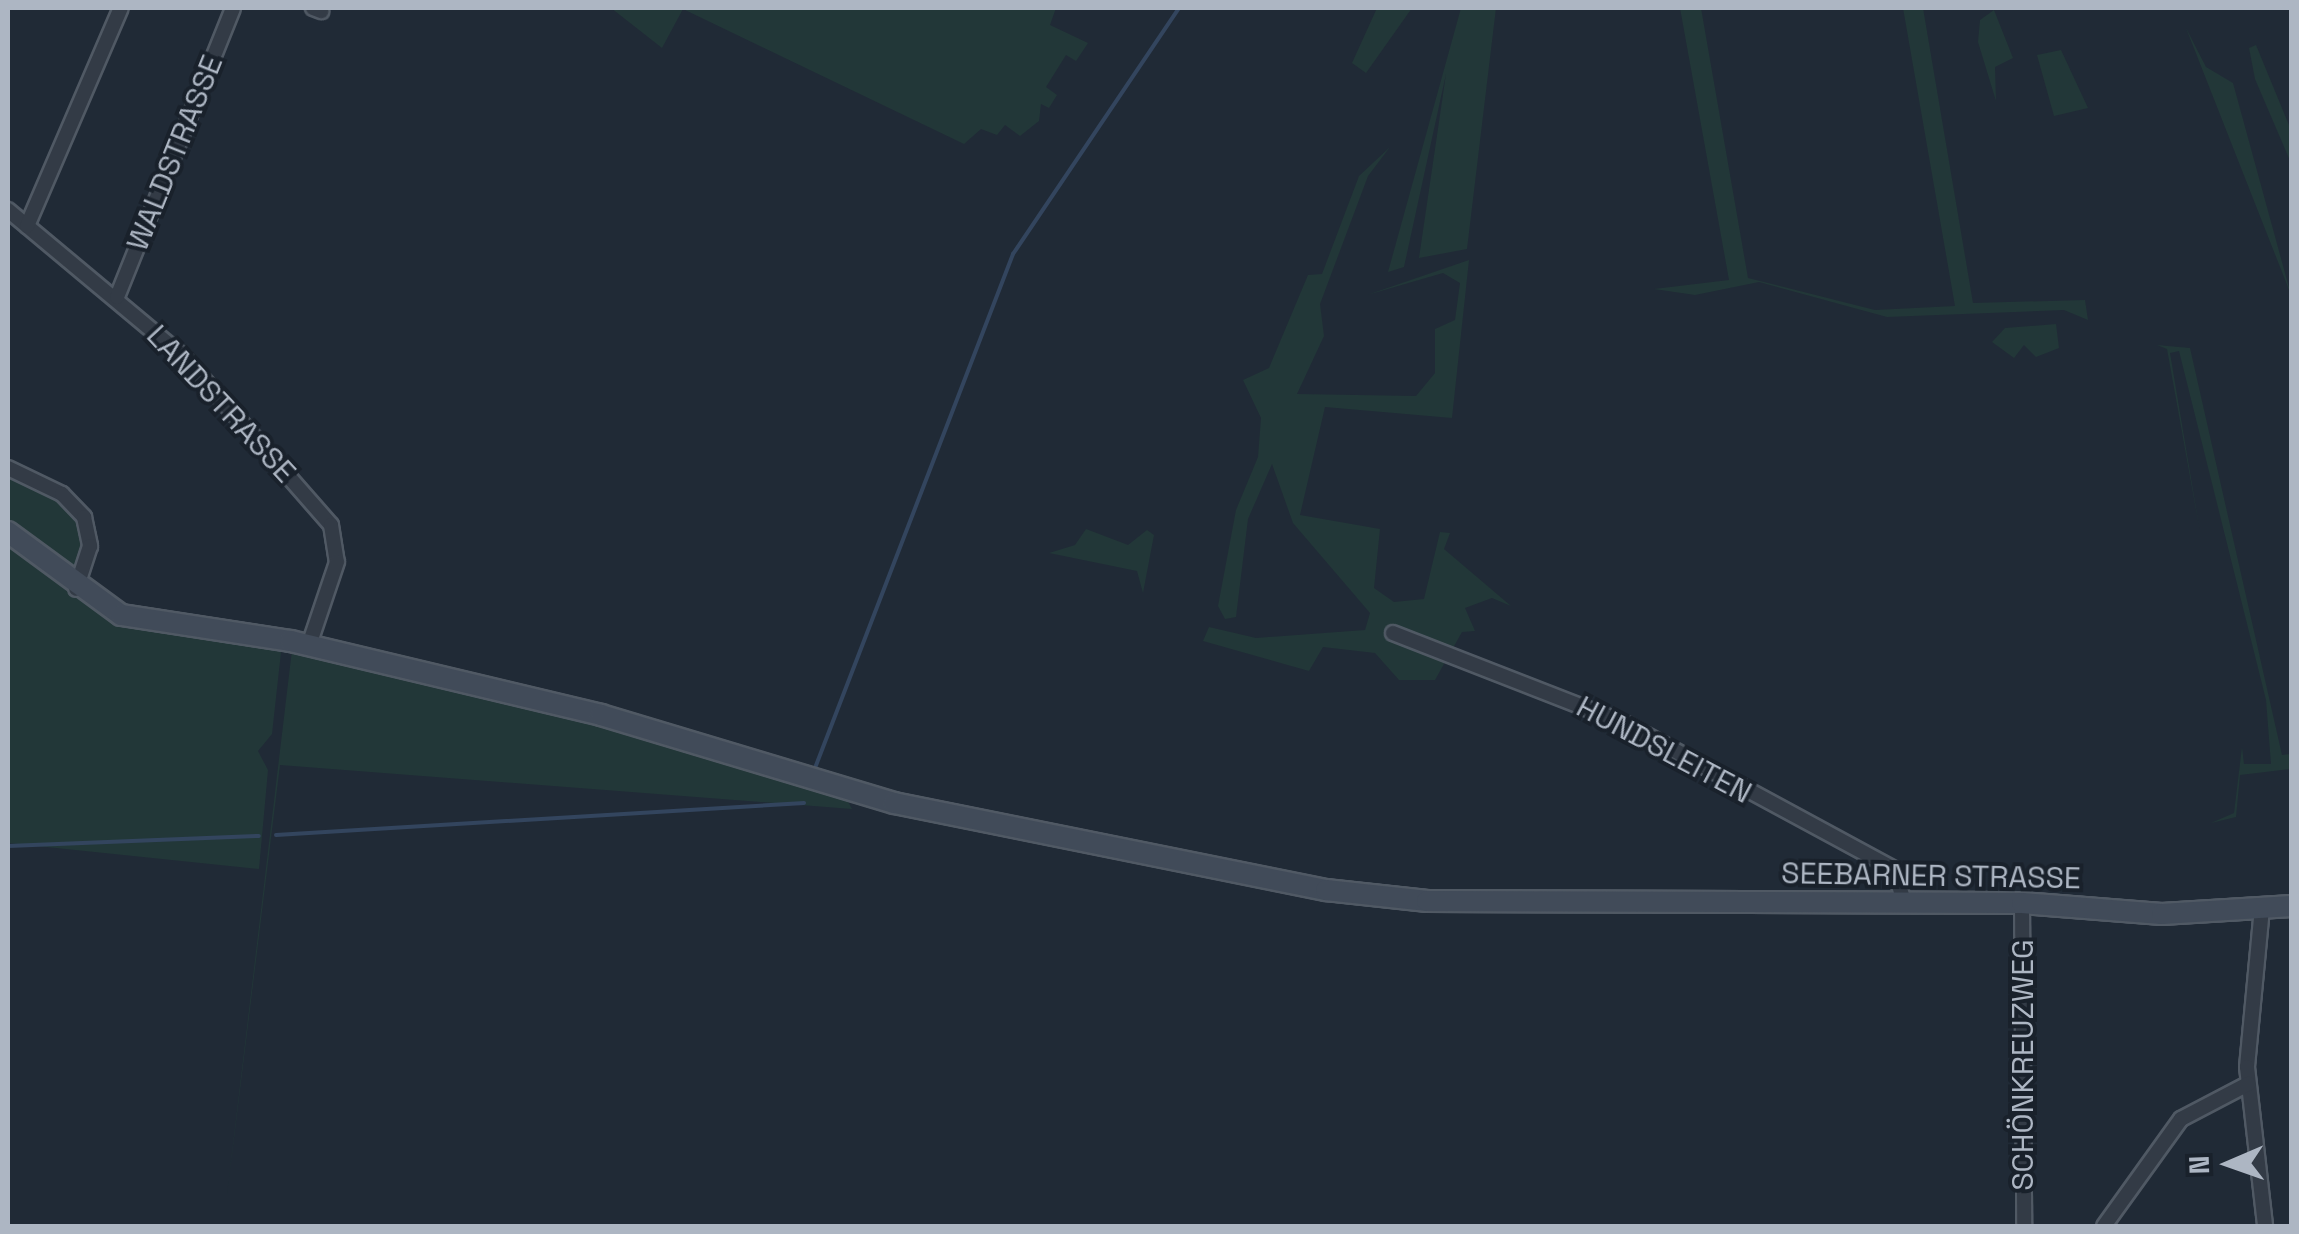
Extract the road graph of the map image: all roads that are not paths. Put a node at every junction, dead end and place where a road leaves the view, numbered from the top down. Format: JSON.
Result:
{"nodes":[{"id":1,"x":121,"y":8,"type":"edge"},
{"id":2,"x":233,"y":8,"type":"edge"},
{"id":3,"x":8,"y":210,"type":"edge"},
{"id":4,"x":27,"y":226,"type":"junction"},
{"id":5,"x":117,"y":298,"type":"junction"},
{"id":6,"x":8,"y":468,"type":"edge"},
{"id":7,"x":8,"y":532,"type":"edge"},
{"id":8,"x":76,"y":590,"type":"junction"},
{"id":9,"x":1393,"y":632,"type":"dead end"},
{"id":10,"x":309,"y":645,"type":"junction"},
{"id":11,"x":1904,"y":902,"type":"junction"},
{"id":12,"x":2022,"y":903,"type":"junction"},
{"id":13,"x":2292,"y":906,"type":"edge"},
{"id":14,"x":2262,"y":908,"type":"junction"},
{"id":15,"x":2248,"y":1084,"type":"junction"},
{"id":16,"x":2024,"y":1226,"type":"edge"},
{"id":17,"x":2104,"y":1226,"type":"edge"},
{"id":18,"x":2265,"y":1226,"type":"edge"}],
"edges":[{"from":1,"to":4,"type":"street"},
{"from":2,"to":5,"type":"street","name":"WALDSTRASSE"},
{"from":3,"to":4,"type":"street","name":"LANDSTRASSE"},
{"from":4,"to":5,"type":"street","name":"LANDSTRASSE"},
{"from":5,"to":10,"type":"street","name":"LANDSTRASSE"},
{"from":6,"to":8,"type":"street"},
{"from":7,"to":8,"type":"main road","name":"SEEBARNER STRASSE"},
{"from":8,"to":10,"type":"main road","name":"SEEBARNER STRASSE"},
{"from":9,"to":11,"type":"street","name":"HUNDSLEITEN"},
{"from":10,"to":11,"type":"main road","name":"SEEBARNER STRASSE"},
{"from":11,"to":12,"type":"main road","name":"SEEBARNER STRASSE"},
{"from":12,"to":14,"type":"main road","name":"SEEBARNER STRASSE"},
{"from":12,"to":16,"type":"street","name":"SCHÖNKREUZWEG"},
{"from":13,"to":14,"type":"main road","name":"SEEBARNER STRASSE"},
{"from":14,"to":15,"type":"street"},
{"from":15,"to":17,"type":"street"},
{"from":15,"to":18,"type":"street"}]}
